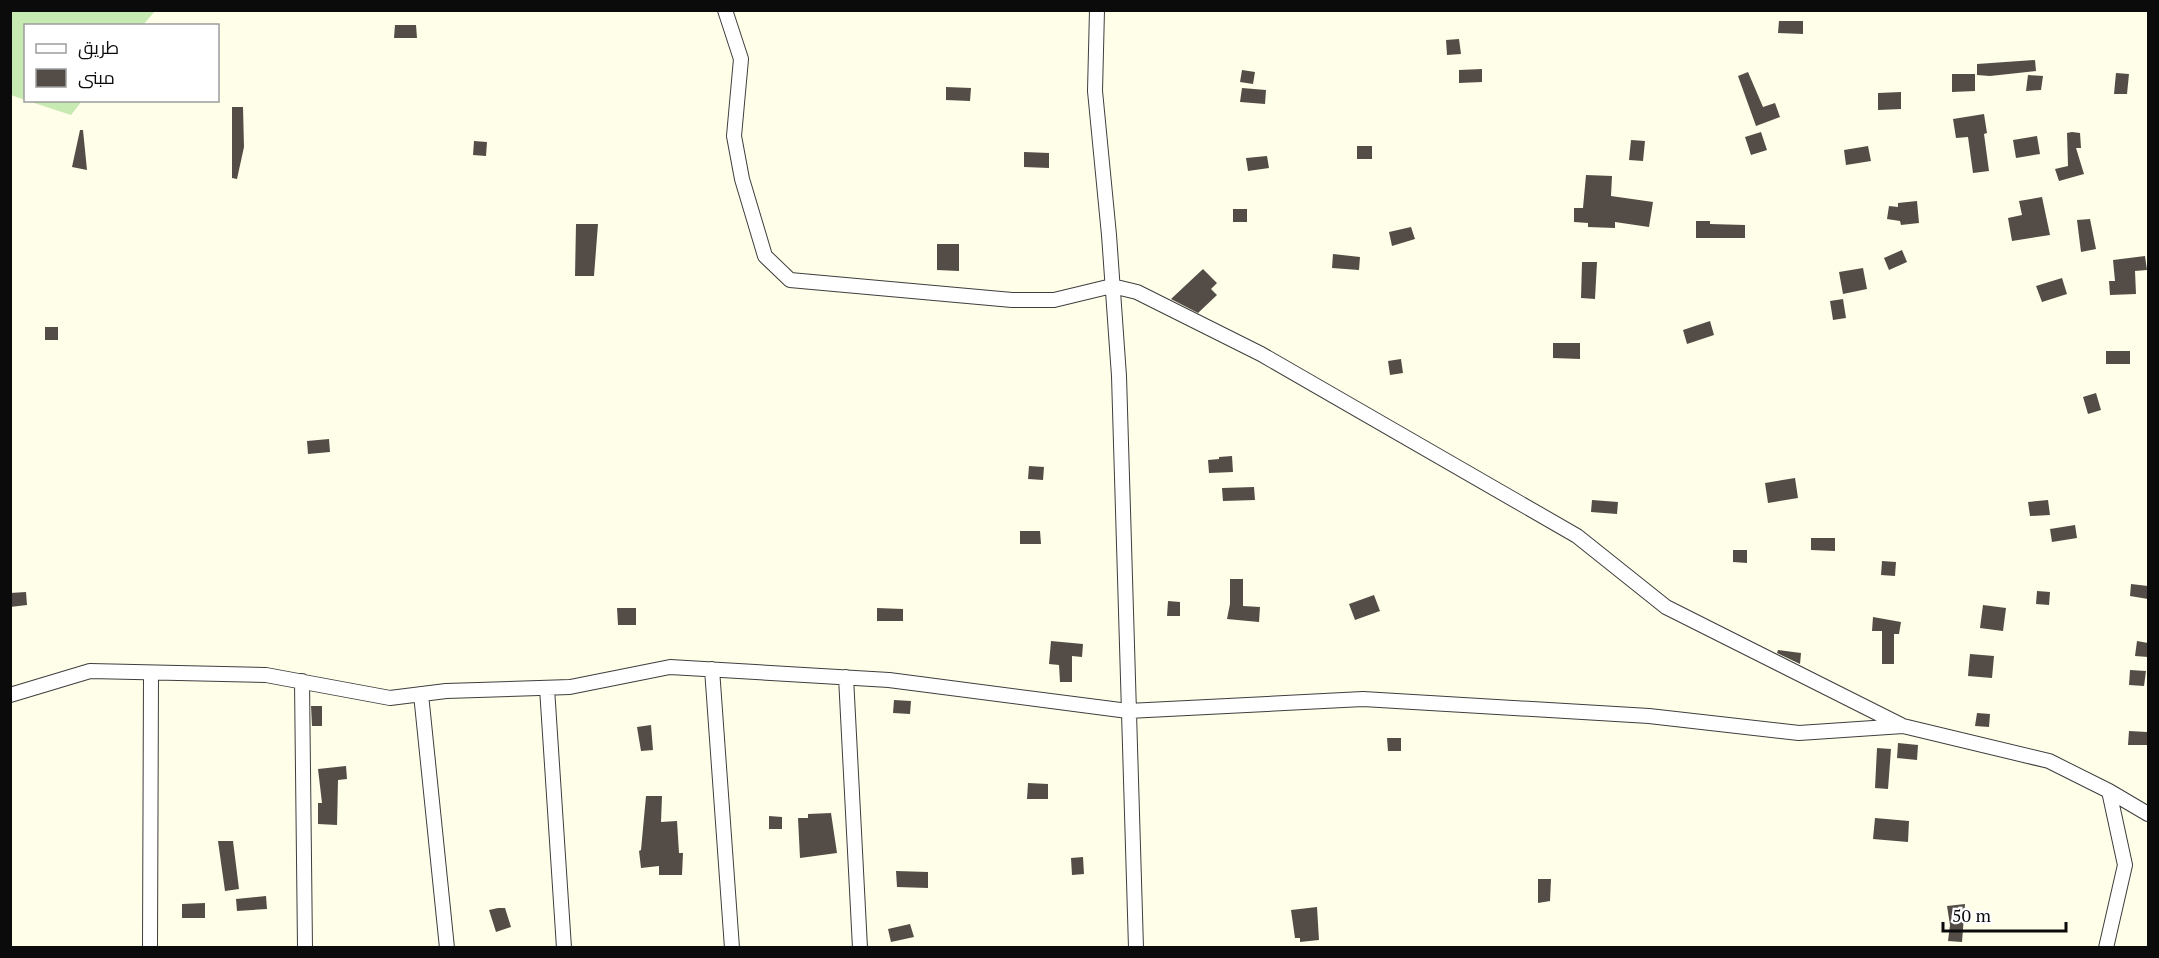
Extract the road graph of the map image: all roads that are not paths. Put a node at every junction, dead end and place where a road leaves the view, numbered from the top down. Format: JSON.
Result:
{"nodes":[{"id":1,"x":725,"y":10,"type":"edge"},
{"id":2,"x":1097,"y":10,"type":"edge"},
{"id":3,"x":1112,"y":286,"type":"junction"},
{"id":4,"x":712,"y":669,"type":"junction"},
{"id":5,"x":150,"y":673,"type":"junction"},
{"id":6,"x":846,"y":677,"type":"junction"},
{"id":7,"x":302,"y":681,"type":"junction"},
{"id":8,"x":547,"y":688,"type":"junction"},
{"id":9,"x":421,"y":694,"type":"junction"},
{"id":10,"x":10,"y":695,"type":"edge"},
{"id":11,"x":1128,"y":711,"type":"junction"},
{"id":12,"x":1903,"y":726,"type":"junction"},
{"id":13,"x":2109,"y":791,"type":"junction"},
{"id":14,"x":2148,"y":814,"type":"edge"},
{"id":15,"x":150,"y":948,"type":"edge"},
{"id":16,"x":305,"y":948,"type":"edge"},
{"id":17,"x":447,"y":948,"type":"edge"},
{"id":18,"x":564,"y":948,"type":"edge"},
{"id":19,"x":732,"y":948,"type":"edge"},
{"id":20,"x":860,"y":948,"type":"edge"},
{"id":21,"x":1136,"y":948,"type":"edge"},
{"id":22,"x":2106,"y":948,"type":"edge"}],
"edges":[{"from":1,"to":3,"type":"street"},
{"from":2,"to":3,"type":"street"},
{"from":3,"to":11,"type":"street"},
{"from":3,"to":12,"type":"street"},
{"from":4,"to":6,"type":"street"},
{"from":4,"to":8,"type":"street"},
{"from":4,"to":19,"type":"street"},
{"from":5,"to":7,"type":"street"},
{"from":5,"to":10,"type":"street"},
{"from":5,"to":15,"type":"street"},
{"from":6,"to":11,"type":"street"},
{"from":6,"to":20,"type":"street"},
{"from":7,"to":9,"type":"street"},
{"from":7,"to":16,"type":"street"},
{"from":8,"to":9,"type":"street"},
{"from":8,"to":18,"type":"street"},
{"from":9,"to":17,"type":"street"},
{"from":11,"to":12,"type":"street"},
{"from":11,"to":21,"type":"street"},
{"from":12,"to":13,"type":"street"},
{"from":13,"to":14,"type":"street"},
{"from":13,"to":22,"type":"street"}]}
